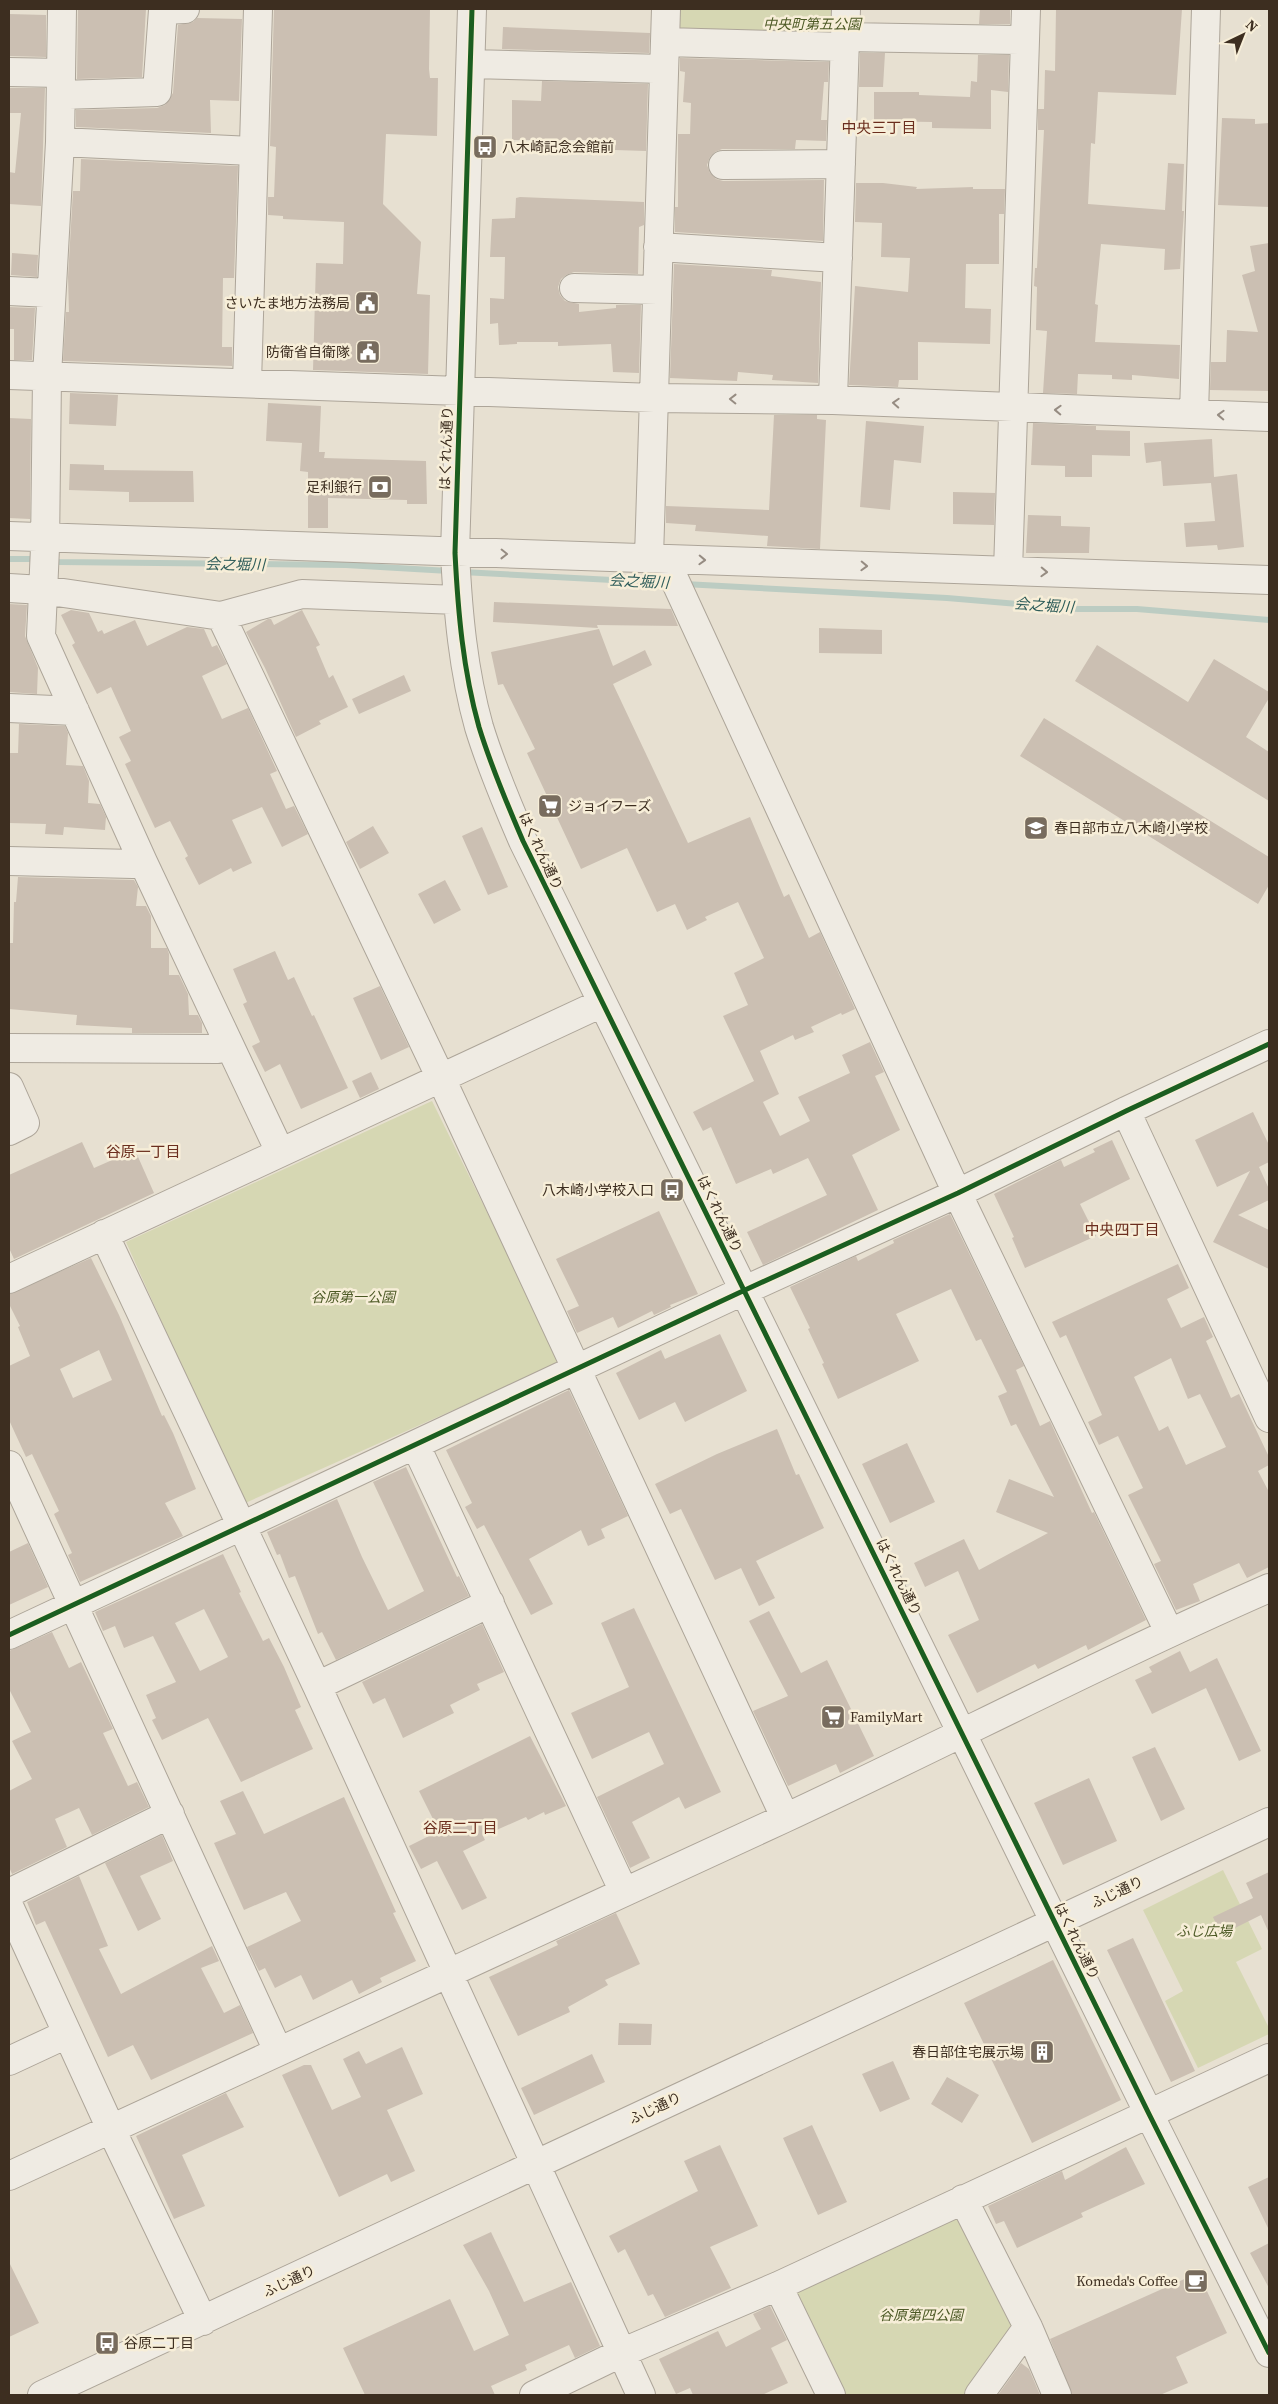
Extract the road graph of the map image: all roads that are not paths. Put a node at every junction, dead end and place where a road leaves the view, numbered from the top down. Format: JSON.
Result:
{"nodes":[{"id":1,"x":62,"y":9,"type":"edge"},
{"id":2,"x":185,"y":9,"type":"edge"},
{"id":3,"x":258,"y":9,"type":"edge"},
{"id":4,"x":472,"y":9,"type":"edge"},
{"id":5,"x":666,"y":9,"type":"edge"},
{"id":6,"x":846,"y":9,"type":"edge"},
{"id":7,"x":1026,"y":9,"type":"edge"},
{"id":8,"x":1206,"y":9,"type":"edge"},
{"id":9,"x":1026,"y":40,"type":"junction"},
{"id":10,"x":664,"y":42,"type":"junction"},
{"id":11,"x":845,"y":42,"type":"junction"},
{"id":12,"x":471,"y":64,"type":"junction"},
{"id":13,"x":664,"y":69,"type":"junction"},
{"id":14,"x":9,"y":72,"type":"edge"},
{"id":15,"x":61,"y":84,"type":"junction"},
{"id":16,"x":60,"y":142,"type":"junction"},
{"id":17,"x":252,"y":151,"type":"junction"},
{"id":18,"x":841,"y":164,"type":"junction"},
{"id":19,"x":723,"y":165,"type":"dead end"},
{"id":20,"x":658,"y":247,"type":"junction"},
{"id":21,"x":838,"y":258,"type":"junction"},
{"id":22,"x":574,"y":288,"type":"dead end"},
{"id":23,"x":657,"y":290,"type":"junction"},
{"id":24,"x":9,"y":291,"type":"edge"},
{"id":25,"x":50,"y":293,"type":"junction"},
{"id":26,"x":9,"y":375,"type":"edge"},
{"id":27,"x":47,"y":376,"type":"junction"},
{"id":28,"x":247,"y":383,"type":"junction"},
{"id":29,"x":459,"y":390,"type":"junction"},
{"id":30,"x":654,"y":398,"type":"junction"},
{"id":31,"x":833,"y":400,"type":"junction"},
{"id":32,"x":1015,"y":408,"type":"junction"},
{"id":33,"x":1194,"y":414,"type":"junction"},
{"id":34,"x":1269,"y":417,"type":"edge"},
{"id":35,"x":9,"y":536,"type":"edge"},
{"id":36,"x":456,"y":557,"type":"junction"},
{"id":37,"x":661,"y":561,"type":"junction"},
{"id":38,"x":44,"y":563,"type":"junction"},
{"id":39,"x":1008,"y":571,"type":"junction"},
{"id":40,"x":1269,"y":580,"type":"edge"},
{"id":41,"x":9,"y":588,"type":"edge"},
{"id":42,"x":457,"y":594,"type":"junction"},
{"id":43,"x":221,"y":616,"type":"junction"},
{"id":44,"x":9,"y":708,"type":"edge"},
{"id":45,"x":75,"y":711,"type":"junction"},
{"id":46,"x":9,"y":861,"type":"edge"},
{"id":47,"x":143,"y":862,"type":"junction"},
{"id":48,"x":602,"y":1003,"type":"junction"},
{"id":49,"x":1269,"y":1044,"type":"edge"},
{"id":50,"x":229,"y":1046,"type":"junction"},
{"id":51,"x":9,"y":1048,"type":"edge"},
{"id":52,"x":441,"y":1079,"type":"junction"},
{"id":53,"x":9,"y":1087,"type":"edge"},
{"id":54,"x":1126,"y":1111,"type":"junction"},
{"id":55,"x":9,"y":1131,"type":"edge"},
{"id":56,"x":280,"y":1152,"type":"junction"},
{"id":57,"x":958,"y":1193,"type":"junction"},
{"id":58,"x":104,"y":1234,"type":"junction"},
{"id":59,"x":9,"y":1279,"type":"edge"},
{"id":60,"x":745,"y":1290,"type":"junction"},
{"id":61,"x":577,"y":1371,"type":"junction"},
{"id":62,"x":1269,"y":1418,"type":"edge"},
{"id":63,"x":416,"y":1446,"type":"junction"},
{"id":64,"x":9,"y":1465,"type":"edge"},
{"id":65,"x":242,"y":1526,"type":"junction"},
{"id":66,"x":1269,"y":1588,"type":"edge"},
{"id":67,"x":490,"y":1603,"type":"junction"},
{"id":68,"x":74,"y":1605,"type":"junction"},
{"id":69,"x":1169,"y":1632,"type":"junction"},
{"id":70,"x":9,"y":1635,"type":"edge"},
{"id":71,"x":317,"y":1686,"type":"junction"},
{"id":72,"x":961,"y":1732,"type":"junction"},
{"id":73,"x":170,"y":1814,"type":"junction"},
{"id":74,"x":785,"y":1817,"type":"junction"},
{"id":75,"x":1269,"y":1822,"type":"edge"},
{"id":76,"x":623,"y":1890,"type":"junction"},
{"id":77,"x":9,"y":1893,"type":"edge"},
{"id":78,"x":1054,"y":1921,"type":"junction"},
{"id":79,"x":12,"y":1922,"type":"edge"},
{"id":80,"x":449,"y":1971,"type":"junction"},
{"id":81,"x":67,"y":2034,"type":"junction"},
{"id":82,"x":278,"y":2051,"type":"junction"},
{"id":83,"x":1269,"y":2058,"type":"edge"},
{"id":84,"x":9,"y":2061,"type":"edge"},
{"id":85,"x":1149,"y":2114,"type":"junction"},
{"id":86,"x":111,"y":2129,"type":"junction"},
{"id":87,"x":536,"y":2164,"type":"junction"},
{"id":88,"x":9,"y":2176,"type":"edge"},
{"id":89,"x":963,"y":2199,"type":"junction"},
{"id":90,"x":778,"y":2286,"type":"junction"},
{"id":91,"x":203,"y":2321,"type":"junction"},
{"id":92,"x":1028,"y":2328,"type":"junction"},
{"id":93,"x":621,"y":2353,"type":"junction"},
{"id":94,"x":1269,"y":2353,"type":"edge"},
{"id":95,"x":42,"y":2395,"type":"edge"},
{"id":96,"x":534,"y":2395,"type":"edge"},
{"id":97,"x":641,"y":2395,"type":"edge"},
{"id":98,"x":831,"y":2395,"type":"edge"},
{"id":99,"x":979,"y":2395,"type":"edge"},
{"id":100,"x":1058,"y":2395,"type":"edge"}],
"edges":[{"from":1,"to":15,"type":"street"},
{"from":2,"to":15,"type":"street"},
{"from":3,"to":17,"type":"street"},
{"from":4,"to":12,"type":"street","name":"はくれん通り"},
{"from":5,"to":10,"type":"street"},
{"from":6,"to":11,"type":"street"},
{"from":7,"to":9,"type":"street"},
{"from":8,"to":33,"type":"street"},
{"from":9,"to":11,"type":"street"},
{"from":9,"to":32,"type":"street"},
{"from":10,"to":11,"type":"street"},
{"from":10,"to":13,"type":"street"},
{"from":11,"to":18,"type":"street"},
{"from":12,"to":13,"type":"street"},
{"from":12,"to":29,"type":"street","name":"はくれん通り"},
{"from":13,"to":20,"type":"street"},
{"from":14,"to":15,"type":"street"},
{"from":15,"to":16,"type":"street"},
{"from":16,"to":17,"type":"street"},
{"from":16,"to":25,"type":"street"},
{"from":17,"to":28,"type":"street"},
{"from":18,"to":19,"type":"street"},
{"from":18,"to":21,"type":"street"},
{"from":20,"to":21,"type":"street"},
{"from":20,"to":23,"type":"street"},
{"from":21,"to":31,"type":"street"},
{"from":22,"to":23,"type":"street"},
{"from":23,"to":30,"type":"street"},
{"from":24,"to":25,"type":"street"},
{"from":25,"to":27,"type":"street"},
{"from":26,"to":27,"type":"street"},
{"from":27,"to":28,"type":"street"},
{"from":27,"to":38,"type":"street"},
{"from":28,"to":29,"type":"street"},
{"from":29,"to":30,"type":"street"},
{"from":29,"to":36,"type":"street","name":"はくれん通り"},
{"from":31,"to":30,"type":"street","one_way":true},
{"from":30,"to":37,"type":"street"},
{"from":32,"to":31,"type":"street","one_way":true},
{"from":33,"to":32,"type":"street","one_way":true},
{"from":32,"to":39,"type":"street"},
{"from":34,"to":33,"type":"street","one_way":true},
{"from":35,"to":38,"type":"street"},
{"from":36,"to":37,"type":"street","one_way":true},
{"from":36,"to":38,"type":"street"},
{"from":36,"to":42,"type":"street","name":"はくれん通り"},
{"from":37,"to":39,"type":"street","one_way":true},
{"from":37,"to":57,"type":"street"},
{"from":38,"to":41,"type":"street"},
{"from":38,"to":43,"type":"street"},
{"from":38,"to":45,"type":"street"},
{"from":39,"to":40,"type":"street","one_way":true},
{"from":42,"to":43,"type":"street"},
{"from":42,"to":48,"type":"street","name":"はくれん通り"},
{"from":43,"to":52,"type":"street"},
{"from":44,"to":45,"type":"street"},
{"from":45,"to":47,"type":"street"},
{"from":46,"to":47,"type":"street"},
{"from":47,"to":50,"type":"street"},
{"from":48,"to":52,"type":"street"},
{"from":48,"to":60,"type":"street","name":"はくれん通り"},
{"from":49,"to":54,"type":"street"},
{"from":50,"to":51,"type":"street"},
{"from":50,"to":56,"type":"street"},
{"from":52,"to":56,"type":"street"},
{"from":52,"to":61,"type":"street"},
{"from":53,"to":55,"type":"street"},
{"from":54,"to":57,"type":"street"},
{"from":54,"to":62,"type":"street"},
{"from":56,"to":58,"type":"street"},
{"from":57,"to":60,"type":"street"},
{"from":57,"to":69,"type":"street"},
{"from":58,"to":59,"type":"street"},
{"from":58,"to":65,"type":"street"},
{"from":60,"to":61,"type":"street"},
{"from":60,"to":72,"type":"street","name":"はくれん通り"},
{"from":61,"to":63,"type":"street"},
{"from":61,"to":74,"type":"street"},
{"from":63,"to":65,"type":"street"},
{"from":63,"to":67,"type":"street"},
{"from":64,"to":68,"type":"street"},
{"from":65,"to":68,"type":"street"},
{"from":65,"to":71,"type":"street"},
{"from":66,"to":69,"type":"street"},
{"from":67,"to":71,"type":"street"},
{"from":67,"to":76,"type":"street"},
{"from":68,"to":70,"type":"street"},
{"from":68,"to":73,"type":"street"},
{"from":69,"to":72,"type":"street"},
{"from":71,"to":80,"type":"street"},
{"from":72,"to":74,"type":"street"},
{"from":72,"to":78,"type":"street","name":"はくれん通り"},
{"from":73,"to":77,"type":"street"},
{"from":73,"to":82,"type":"street"},
{"from":74,"to":76,"type":"street"},
{"from":75,"to":78,"type":"street","name":"ふじ通り"},
{"from":76,"to":80,"type":"street"},
{"from":78,"to":85,"type":"street","name":"はくれん通り"},
{"from":78,"to":87,"type":"street","name":"ふじ通り"},
{"from":79,"to":81,"type":"street"},
{"from":80,"to":82,"type":"street"},
{"from":80,"to":87,"type":"street"},
{"from":81,"to":84,"type":"street"},
{"from":81,"to":86,"type":"street"},
{"from":82,"to":86,"type":"street"},
{"from":83,"to":85,"type":"street"},
{"from":85,"to":89,"type":"street"},
{"from":85,"to":94,"type":"street","name":"はくれん通り"},
{"from":86,"to":88,"type":"street"},
{"from":86,"to":91,"type":"street"},
{"from":87,"to":91,"type":"street","name":"ふじ通り"},
{"from":87,"to":93,"type":"street"},
{"from":89,"to":90,"type":"street"},
{"from":89,"to":92,"type":"street"},
{"from":90,"to":93,"type":"street"},
{"from":90,"to":98,"type":"street"},
{"from":91,"to":95,"type":"street","name":"ふじ通り"},
{"from":92,"to":99,"type":"street"},
{"from":92,"to":100,"type":"street"},
{"from":93,"to":96,"type":"street"},
{"from":93,"to":97,"type":"street"}]}
